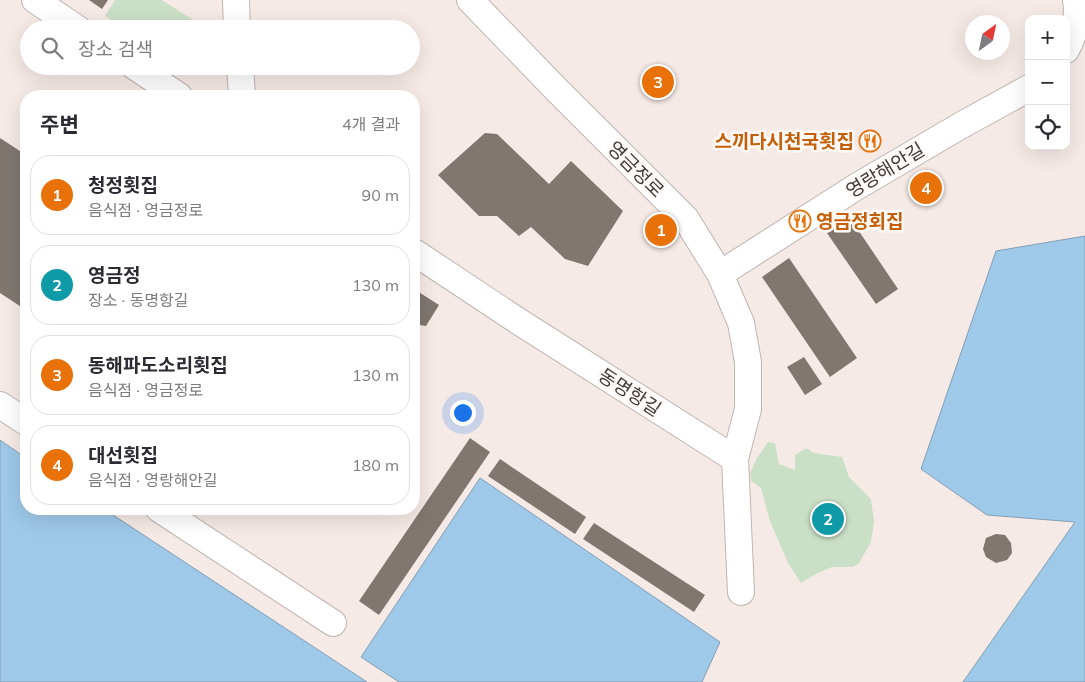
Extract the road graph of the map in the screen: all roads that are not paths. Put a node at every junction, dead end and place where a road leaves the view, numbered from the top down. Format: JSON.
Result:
{"nodes":[{"id":1,"x":35,"y":0,"type":"edge"},
{"id":2,"x":236,"y":0,"type":"edge"},
{"id":3,"x":470,"y":0,"type":"edge"},
{"id":4,"x":1076,"y":0,"type":"edge"},
{"id":5,"x":65,"y":20,"type":"edge"},
{"id":6,"x":237,"y":20,"type":"edge"},
{"id":7,"x":1070,"y":42,"type":"edge"},
{"id":8,"x":148,"y":75,"type":"edge"},
{"id":9,"x":241,"y":75,"type":"edge"},
{"id":10,"x":170,"y":90,"type":"edge"},
{"id":11,"x":242,"y":90,"type":"edge"},
{"id":12,"x":1025,"y":90,"type":"edge"},
{"id":13,"x":420,"y":256,"type":"edge"},
{"id":14,"x":720,"y":274,"type":"junction"},
{"id":15,"x":0,"y":404,"type":"edge"},
{"id":16,"x":20,"y":418,"type":"edge"},
{"id":17,"x":735,"y":459,"type":"junction"},
{"id":18,"x":168,"y":515,"type":"edge"},
{"id":19,"x":741,"y":592,"type":"dead end"},
{"id":20,"x":333,"y":623,"type":"dead end"}],
"edges":[{"from":1,"to":5,"type":"street"},
{"from":2,"to":6,"type":"street"},
{"from":3,"to":14,"type":"street","name":"영금정로"},
{"from":4,"to":7,"type":"street"},
{"from":8,"to":10,"type":"street"},
{"from":9,"to":11,"type":"street"},
{"from":12,"to":14,"type":"street","name":"영랑해안길"},
{"from":13,"to":17,"type":"street","name":"동명항길"},
{"from":14,"to":17,"type":"street","name":"영금정로"},
{"from":15,"to":16,"type":"street"},
{"from":17,"to":19,"type":"street"},
{"from":18,"to":20,"type":"street"}]}
